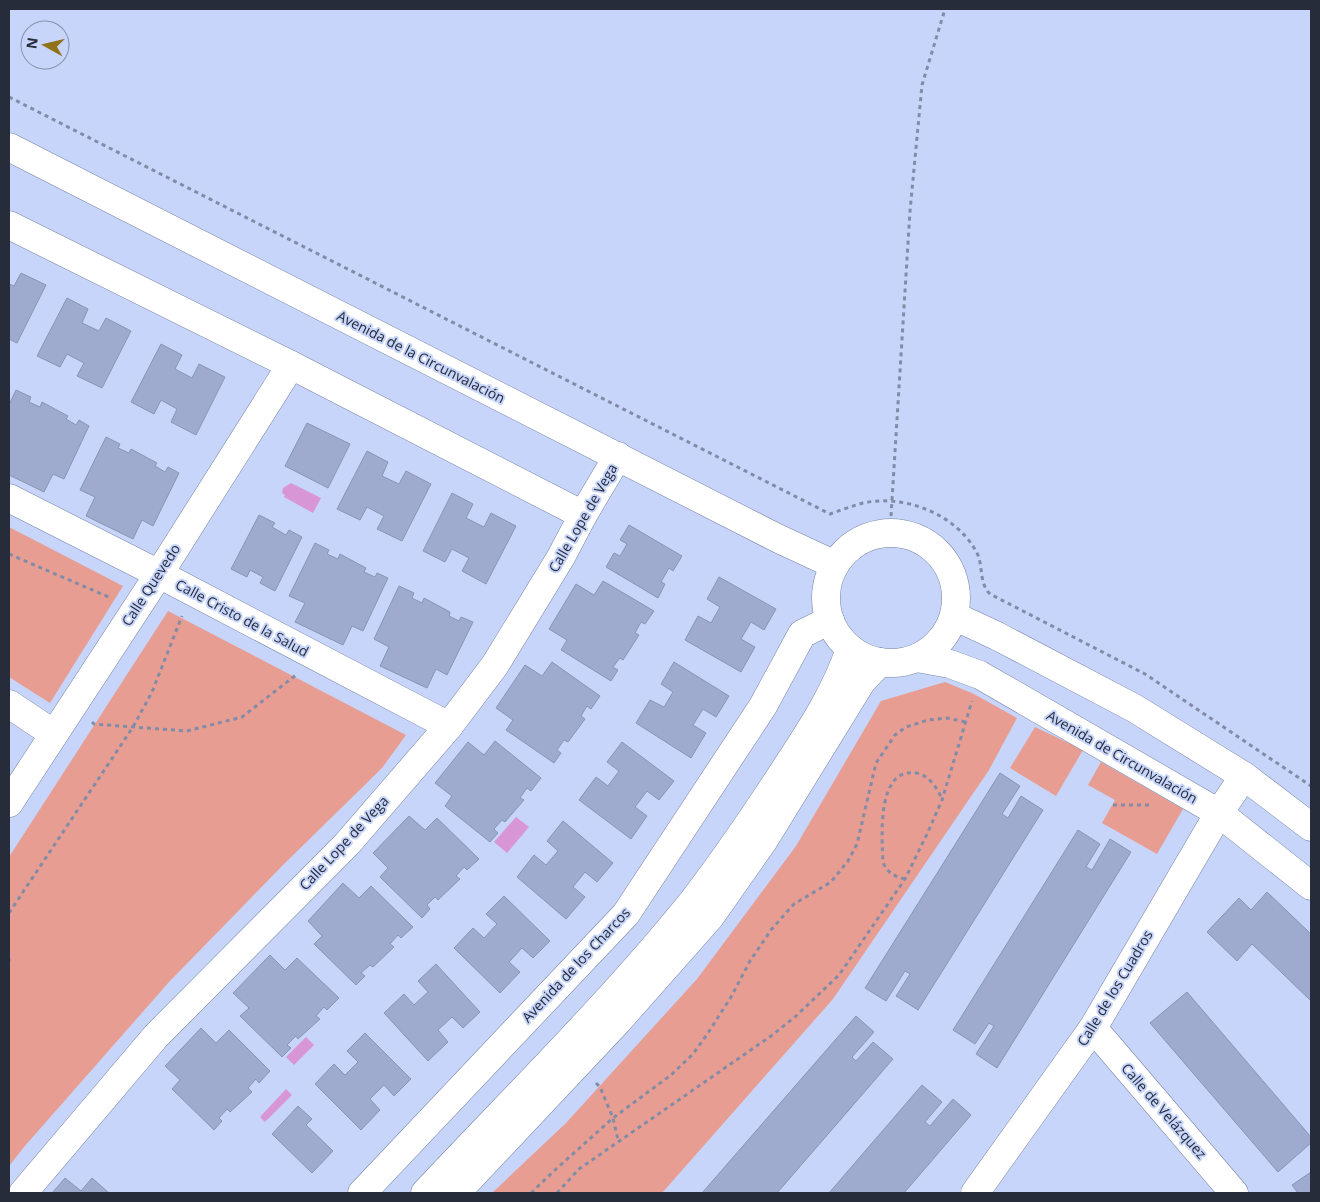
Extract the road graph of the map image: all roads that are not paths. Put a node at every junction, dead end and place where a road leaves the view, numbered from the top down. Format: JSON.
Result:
{"nodes":[{"id":1,"x":9,"y":147,"type":"edge"},
{"id":2,"x":9,"y":225,"type":"edge"},
{"id":3,"x":291,"y":365,"type":"junction"},
{"id":4,"x":618,"y":456,"type":"junction"},
{"id":5,"x":9,"y":498,"type":"edge"},
{"id":6,"x":583,"y":515,"type":"junction"},
{"id":7,"x":834,"y":565,"type":"junction"},
{"id":8,"x":159,"y":574,"type":"junction"},
{"id":9,"x":954,"y":616,"type":"junction"},
{"id":10,"x":830,"y":620,"type":"junction"},
{"id":11,"x":850,"y":649,"type":"junction"},
{"id":12,"x":917,"y":658,"type":"junction"},
{"id":13,"x":880,"y":662,"type":"junction"},
{"id":14,"x":9,"y":704,"type":"edge"},
{"id":15,"x":449,"y":726,"type":"junction"},
{"id":16,"x":54,"y":734,"type":"junction"},
{"id":17,"x":1244,"y":776,"type":"junction"},
{"id":18,"x":9,"y":803,"type":"edge"},
{"id":19,"x":1219,"y":813,"type":"junction"},
{"id":20,"x":1311,"y":827,"type":"edge"},
{"id":21,"x":1311,"y":886,"type":"edge"},
{"id":22,"x":1093,"y":1028,"type":"junction"},
{"id":23,"x":23,"y":1193,"type":"edge"},
{"id":24,"x":362,"y":1193,"type":"edge"},
{"id":25,"x":425,"y":1193,"type":"edge"},
{"id":26,"x":456,"y":1193,"type":"edge"},
{"id":27,"x":975,"y":1193,"type":"edge"},
{"id":28,"x":1234,"y":1193,"type":"edge"}],
"edges":[{"from":1,"to":4,"type":"street","name":"Avenida de la Circunvalación"},
{"from":2,"to":3,"type":"street"},
{"from":3,"to":6,"type":"street"},
{"from":3,"to":8,"type":"street","name":"Calle Quevedo"},
{"from":4,"to":6,"type":"street","name":"Calle Lope de Vega"},
{"from":4,"to":7,"type":"street","name":"Avenida de la Circunvalación"},
{"from":5,"to":8,"type":"street","name":"Calle Cristo de la Salud"},
{"from":6,"to":15,"type":"street","name":"Calle Lope de Vega"},
{"from":7,"to":9,"type":"street"},
{"from":7,"to":10,"type":"street"},
{"from":8,"to":15,"type":"street","name":"Calle Cristo de la Salud"},
{"from":8,"to":16,"type":"street","name":"Calle Quevedo"},
{"from":9,"to":12,"type":"street"},
{"from":9,"to":17,"type":"street"},
{"from":10,"to":11,"type":"street"},
{"from":10,"to":24,"type":"street","name":"Avenida de los Charcos"},
{"from":11,"to":13,"type":"street"},
{"from":11,"to":25,"type":"street"},
{"from":12,"to":13,"type":"street"},
{"from":12,"to":19,"type":"street","name":"Avenida de Circunvalación"},
{"from":13,"to":26,"type":"street"},
{"from":14,"to":16,"type":"street"},
{"from":15,"to":23,"type":"street","name":"Calle Lope de Vega"},
{"from":16,"to":18,"type":"street","name":"Calle Quevedo"},
{"from":17,"to":19,"type":"street","name":"Calle de los Cuadros"},
{"from":17,"to":20,"type":"street"},
{"from":19,"to":21,"type":"street","name":"Avenida de Circunvalación"},
{"from":19,"to":22,"type":"street","name":"Calle de los Cuadros"},
{"from":22,"to":27,"type":"street","name":"Calle de los Cuadros"},
{"from":22,"to":28,"type":"street","name":"Calle de Velázquez"}]}
